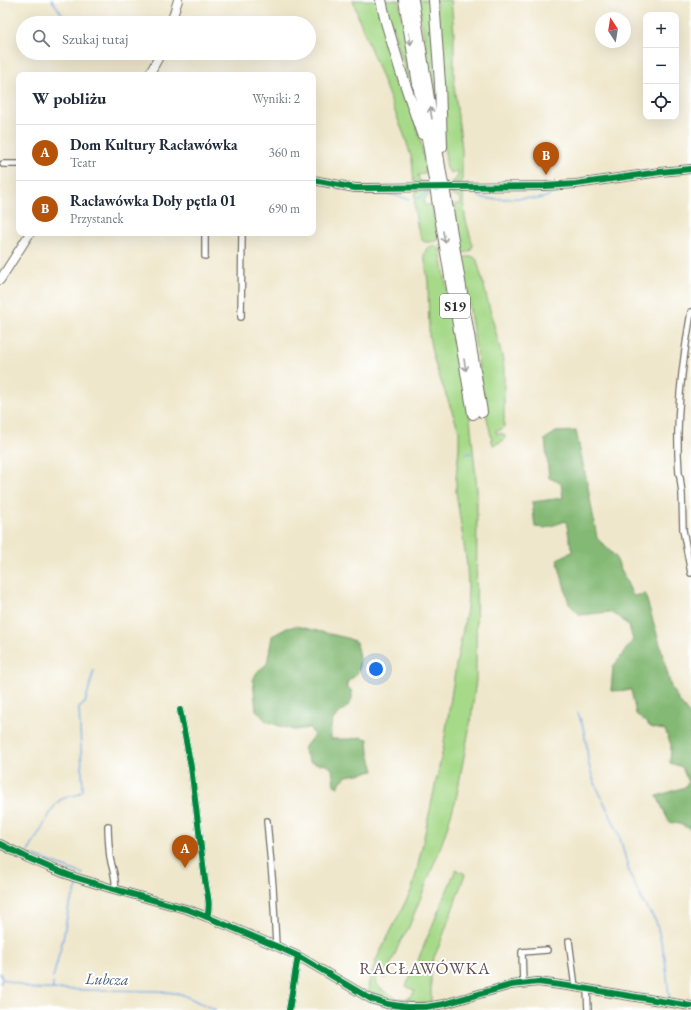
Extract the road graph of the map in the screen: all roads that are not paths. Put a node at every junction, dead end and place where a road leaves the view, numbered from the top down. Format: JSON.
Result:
{"nodes":[{"id":1,"x":178,"y":0,"type":"edge"},
{"id":2,"x":382,"y":0,"type":"edge"},
{"id":3,"x":404,"y":0,"type":"edge"},
{"id":4,"x":413,"y":0,"type":"edge"},
{"id":5,"x":434,"y":0,"type":"edge"},
{"id":6,"x":173,"y":16,"type":"edge"},
{"id":7,"x":157,"y":60,"type":"edge"},
{"id":8,"x":151,"y":72,"type":"edge"},
{"id":9,"x":431,"y":160,"type":"junction"},
{"id":10,"x":3,"y":164,"type":"dead end"},
{"id":11,"x":16,"y":164,"type":"edge"},
{"id":12,"x":691,"y":168,"type":"edge"},
{"id":13,"x":438,"y":180,"type":"junction"},
{"id":14,"x":316,"y":181,"type":"edge"},
{"id":15,"x":28,"y":236,"type":"edge"},
{"id":16,"x":204,"y":236,"type":"edge"},
{"id":17,"x":242,"y":236,"type":"edge"},
{"id":18,"x":205,"y":256,"type":"dead end"},
{"id":19,"x":0,"y":280,"type":"edge"},
{"id":20,"x":691,"y":312,"type":"edge"},
{"id":21,"x":241,"y":316,"type":"dead end"},
{"id":22,"x":477,"y":413,"type":"dead end"},
{"id":23,"x":691,"y":572,"type":"edge"},
{"id":24,"x":180,"y":710,"type":"dead end"},
{"id":25,"x":267,"y":821,"type":"dead end"},
{"id":26,"x":108,"y":826,"type":"dead end"},
{"id":27,"x":0,"y":844,"type":"edge"},
{"id":28,"x":115,"y":890,"type":"junction"},
{"id":29,"x":207,"y":917,"type":"junction"},
{"id":30,"x":569,"y":941,"type":"dead end"},
{"id":31,"x":276,"y":946,"type":"junction"},
{"id":32,"x":548,"y":950,"type":"dead end"},
{"id":33,"x":298,"y":956,"type":"junction"},
{"id":34,"x":523,"y":984,"type":"junction"},
{"id":35,"x":575,"y":987,"type":"junction"},
{"id":36,"x":587,"y":989,"type":"junction"},
{"id":37,"x":670,"y":1006,"type":"edge"},
{"id":38,"x":691,"y":1006,"type":"edge"},
{"id":39,"x":289,"y":1010,"type":"edge"},
{"id":40,"x":588,"y":1010,"type":"edge"}],
"edges":[{"from":1,"to":6,"type":"street"},
{"from":2,"to":9,"type":"highway"},
{"from":3,"to":9,"type":"highway","number":"S19","one_way":true},
{"from":13,"to":4,"type":"highway","number":"S19","one_way":true},
{"from":5,"to":13,"type":"highway"},
{"from":7,"to":8,"type":"street"},
{"from":9,"to":13,"type":"highway","number":"S19"},
{"from":10,"to":11,"type":"street"},
{"from":12,"to":14,"type":"street"},
{"from":13,"to":22,"type":"highway","number":"S19","bridge":true},
{"from":15,"to":19,"type":"street"},
{"from":16,"to":18,"type":"street"},
{"from":17,"to":21,"type":"street"},
{"from":20,"to":23,"type":"street"},
{"from":24,"to":29,"type":"street"},
{"from":25,"to":31,"type":"street"},
{"from":26,"to":28,"type":"street"},
{"from":27,"to":28,"type":"street"},
{"from":28,"to":29,"type":"street"},
{"from":29,"to":31,"type":"street"},
{"from":30,"to":35,"type":"street"},
{"from":31,"to":33,"type":"street"},
{"from":32,"to":34,"type":"street"},
{"from":33,"to":34,"type":"street"},
{"from":33,"to":39,"type":"street"},
{"from":34,"to":35,"type":"street"},
{"from":35,"to":36,"type":"street"},
{"from":36,"to":37,"type":"street"},
{"from":36,"to":40,"type":"street"},
{"from":37,"to":38,"type":"street"}]}
